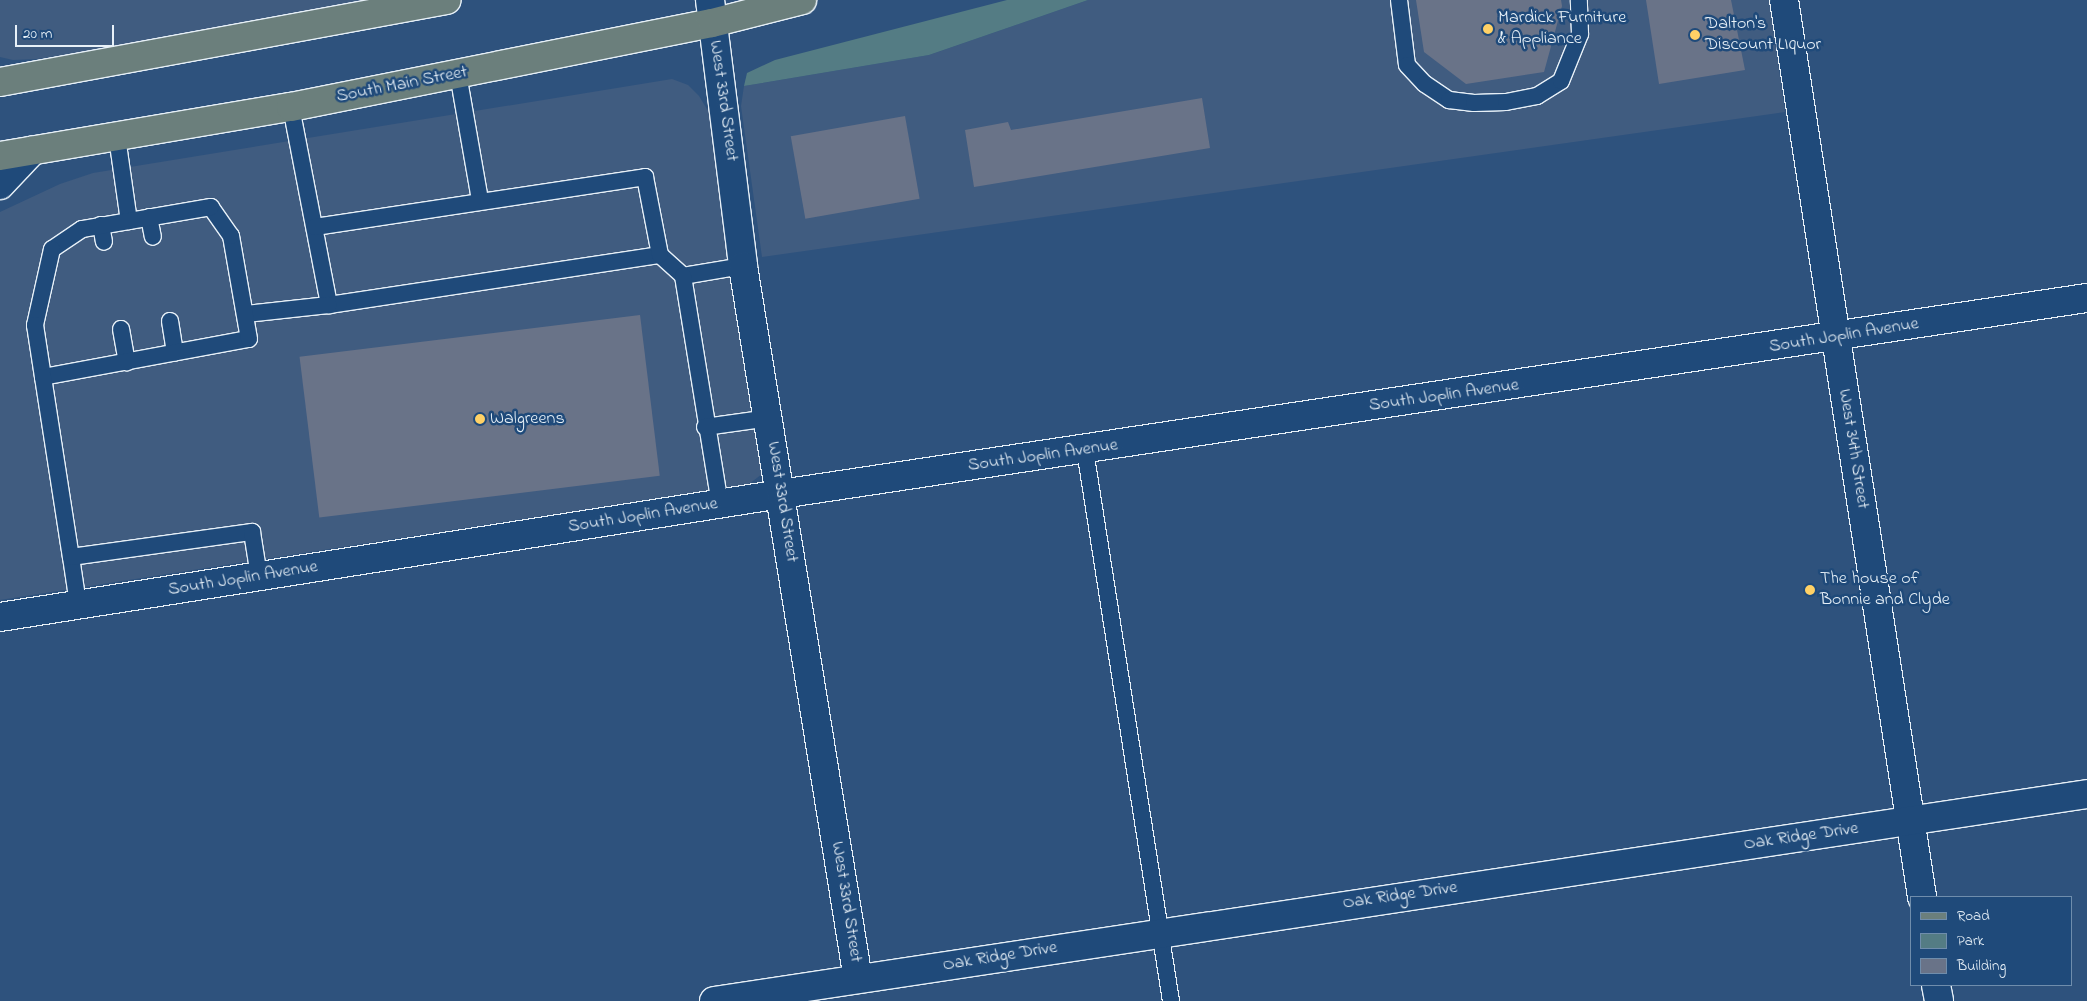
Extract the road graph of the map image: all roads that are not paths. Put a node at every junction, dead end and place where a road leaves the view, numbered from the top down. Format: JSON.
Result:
{"nodes":[{"id":1,"x":447,"y":0,"type":"edge"},
{"id":2,"x":802,"y":0,"type":"edge"},
{"id":3,"x":1399,"y":0,"type":"edge"},
{"id":4,"x":1579,"y":0,"type":"edge"},
{"id":5,"x":1784,"y":0,"type":"edge"},
{"id":6,"x":711,"y":12,"type":"edge"},
{"id":7,"x":0,"y":67,"type":"edge"},
{"id":8,"x":46,"y":73,"type":"junction"},
{"id":9,"x":458,"y":74,"type":"junction"},
{"id":10,"x":0,"y":82,"type":"edge"},
{"id":11,"x":291,"y":107,"type":"junction"},
{"id":12,"x":117,"y":137,"type":"junction"},
{"id":13,"x":32,"y":151,"type":"junction"},
{"id":14,"x":0,"y":156,"type":"edge"},
{"id":15,"x":0,"y":185,"type":"edge"},
{"id":16,"x":480,"y":200,"type":"junction"},
{"id":17,"x":150,"y":217,"type":"junction"},
{"id":18,"x":128,"y":221,"type":"junction"},
{"id":19,"x":101,"y":225,"type":"junction"},
{"id":20,"x":315,"y":227,"type":"junction"},
{"id":21,"x":153,"y":237,"type":"dead end"},
{"id":22,"x":104,"y":242,"type":"dead end"},
{"id":23,"x":660,"y":255,"type":"junction"},
{"id":24,"x":743,"y":266,"type":"junction"},
{"id":25,"x":683,"y":276,"type":"junction"},
{"id":26,"x":2087,"y":298,"type":"edge"},
{"id":27,"x":329,"y":305,"type":"junction"},
{"id":28,"x":246,"y":314,"type":"junction"},
{"id":29,"x":170,"y":321,"type":"dead end"},
{"id":30,"x":121,"y":329,"type":"dead end"},
{"id":31,"x":1836,"y":338,"type":"junction"},
{"id":32,"x":175,"y":353,"type":"junction"},
{"id":33,"x":127,"y":362,"type":"junction"},
{"id":34,"x":43,"y":377,"type":"junction"},
{"id":35,"x":769,"y":418,"type":"junction"},
{"id":36,"x":706,"y":427,"type":"junction"},
{"id":37,"x":1085,"y":450,"type":"junction"},
{"id":38,"x":781,"y":494,"type":"junction"},
{"id":39,"x":720,"y":504,"type":"junction"},
{"id":40,"x":71,"y":557,"type":"junction"},
{"id":41,"x":259,"y":576,"type":"junction"},
{"id":42,"x":78,"y":604,"type":"junction"},
{"id":43,"x":0,"y":617,"type":"edge"},
{"id":44,"x":2087,"y":794,"type":"edge"},
{"id":45,"x":1910,"y":821,"type":"junction"},
{"id":46,"x":1922,"y":896,"type":"edge"},
{"id":47,"x":1159,"y":931,"type":"junction"},
{"id":48,"x":858,"y":979,"type":"junction"},
{"id":49,"x":1936,"y":986,"type":"edge"},
{"id":50,"x":714,"y":1001,"type":"edge"},
{"id":51,"x":1171,"y":1001,"type":"edge"},
{"id":52,"x":1938,"y":1001,"type":"edge"}],
"edges":[{"from":1,"to":8,"type":"main road"},
{"from":2,"to":6,"type":"main road","name":"South Main Street"},
{"from":3,"to":4,"type":"lane"},
{"from":5,"to":31,"type":"street","name":"West 34th Street"},
{"from":6,"to":9,"type":"main road","name":"South Main Street"},
{"from":6,"to":24,"type":"street","name":"West 33rd Street"},
{"from":7,"to":8,"type":"street"},
{"from":8,"to":10,"type":"main road"},
{"from":9,"to":11,"type":"main road","name":"South Main Street"},
{"from":9,"to":16,"type":"lane"},
{"from":11,"to":12,"type":"main road","name":"South Main Street"},
{"from":11,"to":20,"type":"lane"},
{"from":12,"to":13,"type":"main road","name":"South Main Street"},
{"from":12,"to":18,"type":"lane"},
{"from":13,"to":14,"type":"main road","name":"South Main Street"},
{"from":13,"to":15,"type":"street"},
{"from":16,"to":20,"type":"lane"},
{"from":16,"to":23,"type":"lane"},
{"from":17,"to":18,"type":"lane"},
{"from":17,"to":21,"type":"lane"},
{"from":17,"to":28,"type":"lane"},
{"from":18,"to":19,"type":"lane"},
{"from":19,"to":22,"type":"lane"},
{"from":19,"to":34,"type":"lane"},
{"from":20,"to":27,"type":"lane"},
{"from":23,"to":25,"type":"lane"},
{"from":23,"to":27,"type":"lane"},
{"from":24,"to":25,"type":"lane"},
{"from":24,"to":35,"type":"street","name":"West 33rd Street"},
{"from":25,"to":36,"type":"lane"},
{"from":26,"to":31,"type":"street","name":"South Joplin Avenue"},
{"from":27,"to":28,"type":"lane"},
{"from":28,"to":32,"type":"lane"},
{"from":29,"to":32,"type":"lane"},
{"from":30,"to":33,"type":"lane"},
{"from":31,"to":37,"type":"street","name":"South Joplin Avenue"},
{"from":31,"to":45,"type":"street","name":"West 34th Street"},
{"from":32,"to":33,"type":"lane"},
{"from":33,"to":34,"type":"lane"},
{"from":34,"to":40,"type":"lane"},
{"from":35,"to":36,"type":"lane"},
{"from":35,"to":38,"type":"street","name":"West 33rd Street"},
{"from":36,"to":39,"type":"lane"},
{"from":37,"to":38,"type":"street","name":"South Joplin Avenue"},
{"from":37,"to":47,"type":"lane"},
{"from":38,"to":39,"type":"street","name":"South Joplin Avenue"},
{"from":38,"to":48,"type":"street","name":"West 33rd Street"},
{"from":39,"to":41,"type":"street","name":"South Joplin Avenue"},
{"from":40,"to":41,"type":"lane"},
{"from":40,"to":42,"type":"lane"},
{"from":41,"to":42,"type":"street","name":"South Joplin Avenue"},
{"from":42,"to":43,"type":"street","name":"South Joplin Avenue"},
{"from":44,"to":45,"type":"street","name":"Oak Ridge Drive"},
{"from":45,"to":46,"type":"street","name":"West 34th Street"},
{"from":45,"to":47,"type":"street","name":"Oak Ridge Drive"},
{"from":47,"to":48,"type":"street","name":"Oak Ridge Drive"},
{"from":47,"to":51,"type":"lane"},
{"from":48,"to":50,"type":"street","name":"Oak Ridge Drive"},
{"from":49,"to":52,"type":"street"}]}
